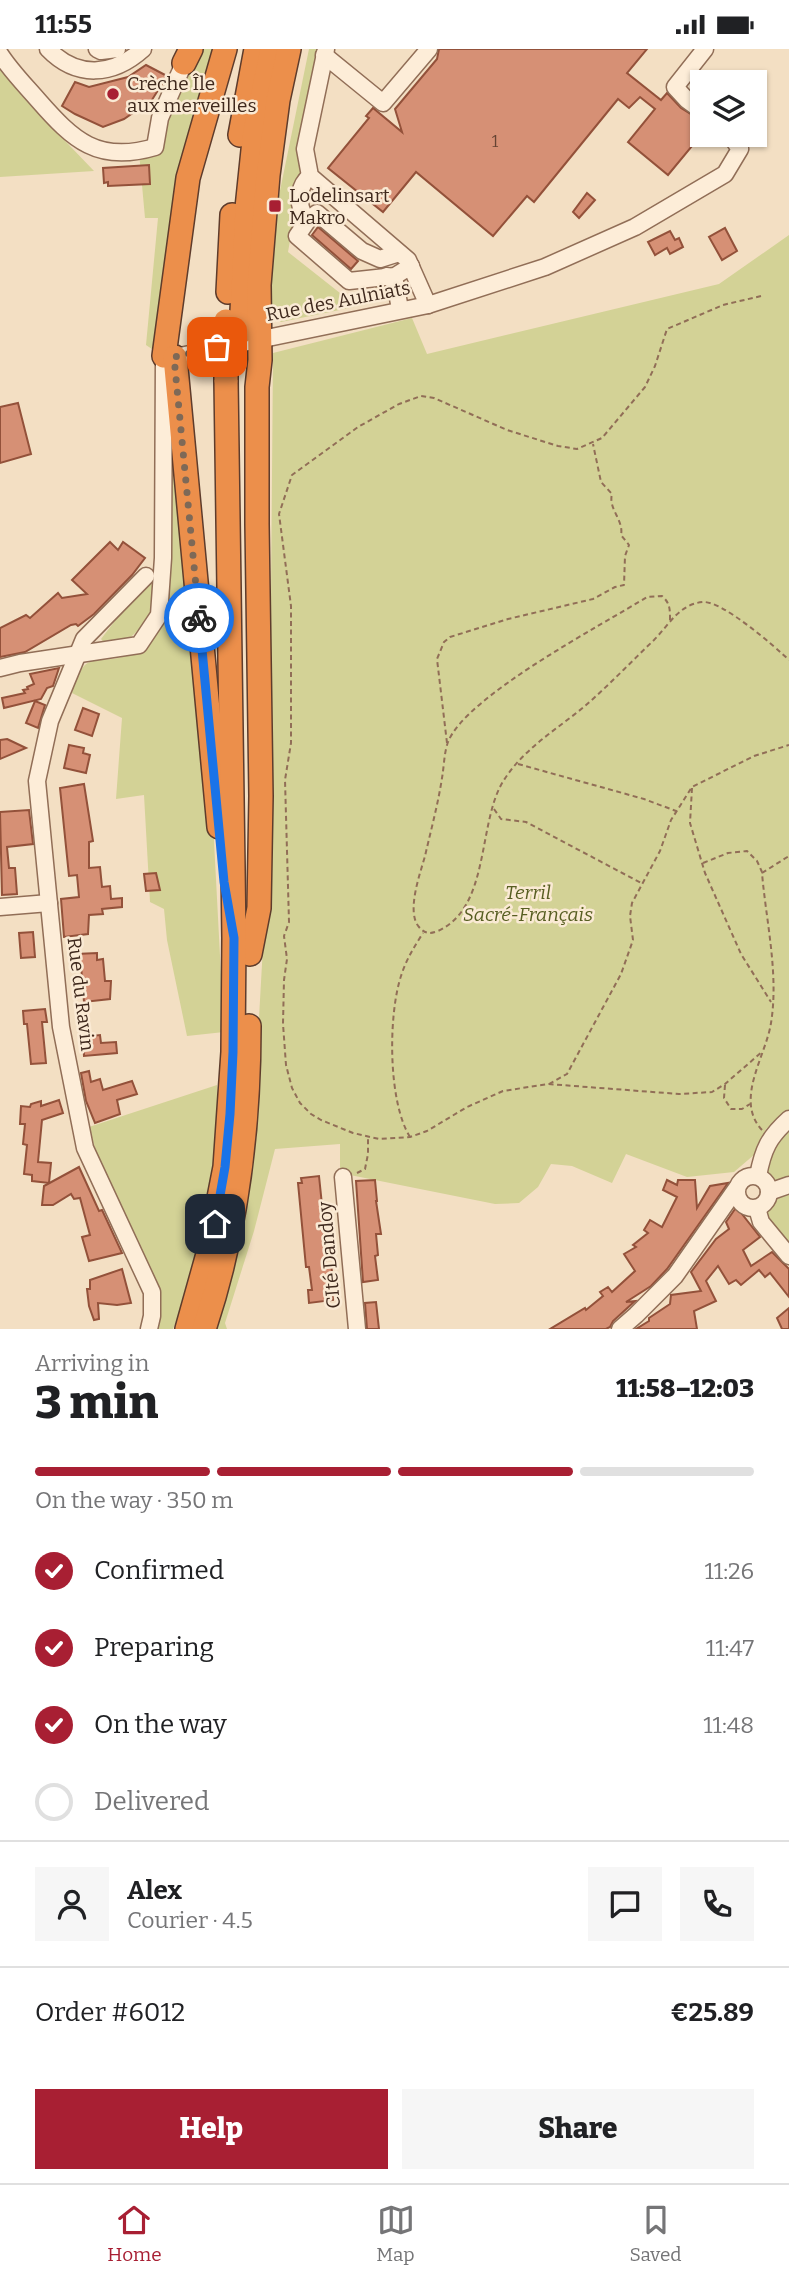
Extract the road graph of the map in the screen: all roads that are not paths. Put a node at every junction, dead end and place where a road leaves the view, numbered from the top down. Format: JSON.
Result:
{"nodes":[{"id":1,"x":48,"y":49,"type":"edge"},
{"id":2,"x":97,"y":49,"type":"edge"},
{"id":3,"x":117,"y":49,"type":"edge"},
{"id":4,"x":143,"y":49,"type":"edge"},
{"id":5,"x":225,"y":49,"type":"edge"},
{"id":6,"x":256,"y":49,"type":"edge"},
{"id":7,"x":272,"y":49,"type":"edge"},
{"id":8,"x":289,"y":49,"type":"edge"},
{"id":9,"x":429,"y":49,"type":"edge"},
{"id":10,"x":705,"y":49,"type":"edge"},
{"id":11,"x":325,"y":52,"type":"edge"},
{"id":12,"x":0,"y":54,"type":"edge"},
{"id":13,"x":187,"y":56,"type":"edge"},
{"id":14,"x":690,"y":102,"type":"edge"},
{"id":15,"x":739,"y":147,"type":"edge"},
{"id":16,"x":310,"y":176,"type":"junction"},
{"id":17,"x":310,"y":213,"type":"junction"},
{"id":18,"x":399,"y":253,"type":"junction"},
{"id":19,"x":411,"y":265,"type":"junction"},
{"id":20,"x":387,"y":276,"type":"junction"},
{"id":21,"x":428,"y":305,"type":"junction"},
{"id":22,"x":400,"y":309,"type":"junction"},
{"id":23,"x":260,"y":338,"type":"junction"},
{"id":24,"x":169,"y":357,"type":"junction"},
{"id":25,"x":233,"y":381,"type":"junction"},
{"id":26,"x":146,"y":576,"type":"dead end"},
{"id":27,"x":76,"y":654,"type":"junction"},
{"id":28,"x":0,"y":668,"type":"edge"},
{"id":29,"x":49,"y":903,"type":"junction"},
{"id":30,"x":0,"y":907,"type":"edge"},
{"id":31,"x":242,"y":946,"type":"junction"},
{"id":32,"x":789,"y":1119,"type":"edge"},
{"id":33,"x":758,"y":1176,"type":"junction"},
{"id":34,"x":343,"y":1177,"type":"road end"},
{"id":35,"x":789,"y":1185,"type":"edge"},
{"id":36,"x":736,"y":1189,"type":"junction"},
{"id":37,"x":769,"y":1192,"type":"junction"},
{"id":38,"x":757,"y":1208,"type":"junction"},
{"id":39,"x":789,"y":1256,"type":"edge"},
{"id":40,"x":149,"y":1329,"type":"edge"},
{"id":41,"x":187,"y":1329,"type":"edge"},
{"id":42,"x":204,"y":1329,"type":"edge"},
{"id":43,"x":357,"y":1329,"type":"edge"},
{"id":44,"x":620,"y":1329,"type":"edge"}],
"edges":[{"from":1,"to":4,"type":"street"},
{"from":2,"to":3,"type":"street"},
{"from":5,"to":24,"type":"highway"},
{"from":6,"to":25,"type":"highway","bridge":true},
{"from":7,"to":25,"type":"highway"},
{"from":8,"to":23,"type":"highway"},
{"from":9,"to":11,"type":"street"},
{"from":10,"to":14,"type":"street"},
{"from":11,"to":16,"type":"street"},
{"from":12,"to":13,"type":"street"},
{"from":15,"to":21,"type":"street","name":"Rue des Aulniats"},
{"from":16,"to":17,"type":"street"},
{"from":16,"to":18,"type":"street"},
{"from":17,"to":18,"type":"street"},
{"from":17,"to":20,"type":"street"},
{"from":18,"to":19,"type":"street"},
{"from":19,"to":20,"type":"street"},
{"from":19,"to":21,"type":"street"},
{"from":20,"to":22,"type":"street"},
{"from":21,"to":22,"type":"street","name":"Rue des Aulniats"},
{"from":22,"to":23,"type":"street","name":"Rue des Aulniats"},
{"from":23,"to":24,"type":"street","name":"Rue des Aulniats"},
{"from":23,"to":31,"type":"highway"},
{"from":24,"to":27,"type":"street"},
{"from":24,"to":31,"type":"highway"},
{"from":25,"to":31,"type":"highway"},
{"from":26,"to":27,"type":"street"},
{"from":27,"to":28,"type":"street"},
{"from":27,"to":29,"type":"street","name":"Rue du Ravin"},
{"from":29,"to":30,"type":"street"},
{"from":29,"to":40,"type":"street","name":"Rue du Ravin"},
{"from":31,"to":41,"type":"highway"},
{"from":31,"to":42,"type":"highway"},
{"from":32,"to":33,"type":"street"},
{"from":33,"to":36,"type":"street"},
{"from":33,"to":37,"type":"street"},
{"from":34,"to":43,"type":"street","name":"CIté Dandoy"},
{"from":35,"to":37,"type":"street"},
{"from":36,"to":38,"type":"street"},
{"from":36,"to":44,"type":"street"},
{"from":37,"to":38,"type":"street"},
{"from":38,"to":39,"type":"street"}]}
